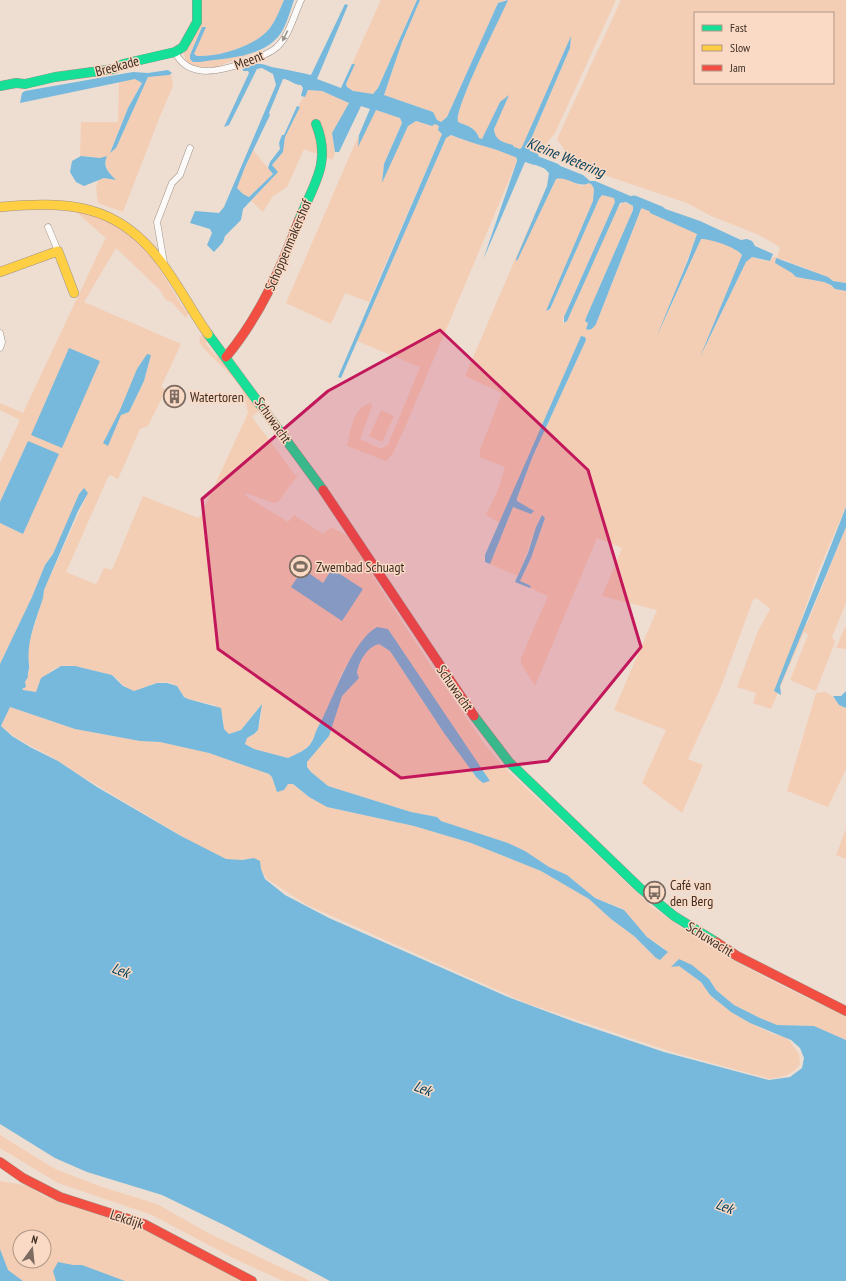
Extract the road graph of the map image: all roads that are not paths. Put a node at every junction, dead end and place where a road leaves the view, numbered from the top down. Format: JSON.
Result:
{"nodes":[{"id":1,"x":197,"y":0,"type":"edge"},
{"id":2,"x":301,"y":0,"type":"edge"},
{"id":3,"x":175,"y":52,"type":"junction"},
{"id":4,"x":0,"y":86,"type":"edge"},
{"id":5,"x":316,"y":124,"type":"dead end"},
{"id":6,"x":190,"y":148,"type":"dead end"},
{"id":7,"x":0,"y":207,"type":"edge"},
{"id":8,"x":48,"y":227,"type":"dead end"},
{"id":9,"x":58,"y":251,"type":"junction"},
{"id":10,"x":164,"y":265,"type":"junction"},
{"id":11,"x":0,"y":272,"type":"edge"},
{"id":12,"x":74,"y":293,"type":"dead end"},
{"id":13,"x":0,"y":333,"type":"edge"},
{"id":14,"x":0,"y":348,"type":"edge"},
{"id":15,"x":226,"y":357,"type":"junction"},
{"id":16,"x":846,"y":1011,"type":"edge"},
{"id":17,"x":0,"y":1162,"type":"edge"},
{"id":18,"x":252,"y":1281,"type":"edge"}],
"edges":[{"from":1,"to":3,"type":"street"},
{"from":2,"to":3,"type":"street","name":"Meent","one_way":true},
{"from":3,"to":4,"type":"street","name":"Breekade"},
{"from":5,"to":15,"type":"street","name":"Schoppenmakershof"},
{"from":6,"to":10,"type":"street","name":"Schuwacht"},
{"from":7,"to":10,"type":"street","name":"Schuwacht"},
{"from":8,"to":9,"type":"street"},
{"from":9,"to":11,"type":"street"},
{"from":9,"to":12,"type":"street"},
{"from":10,"to":15,"type":"street","name":"Schuwacht"},
{"from":13,"to":14,"type":"street"},
{"from":15,"to":16,"type":"street","name":"Schuwacht"},
{"from":17,"to":18,"type":"street","name":"Lekdijk"}]}
